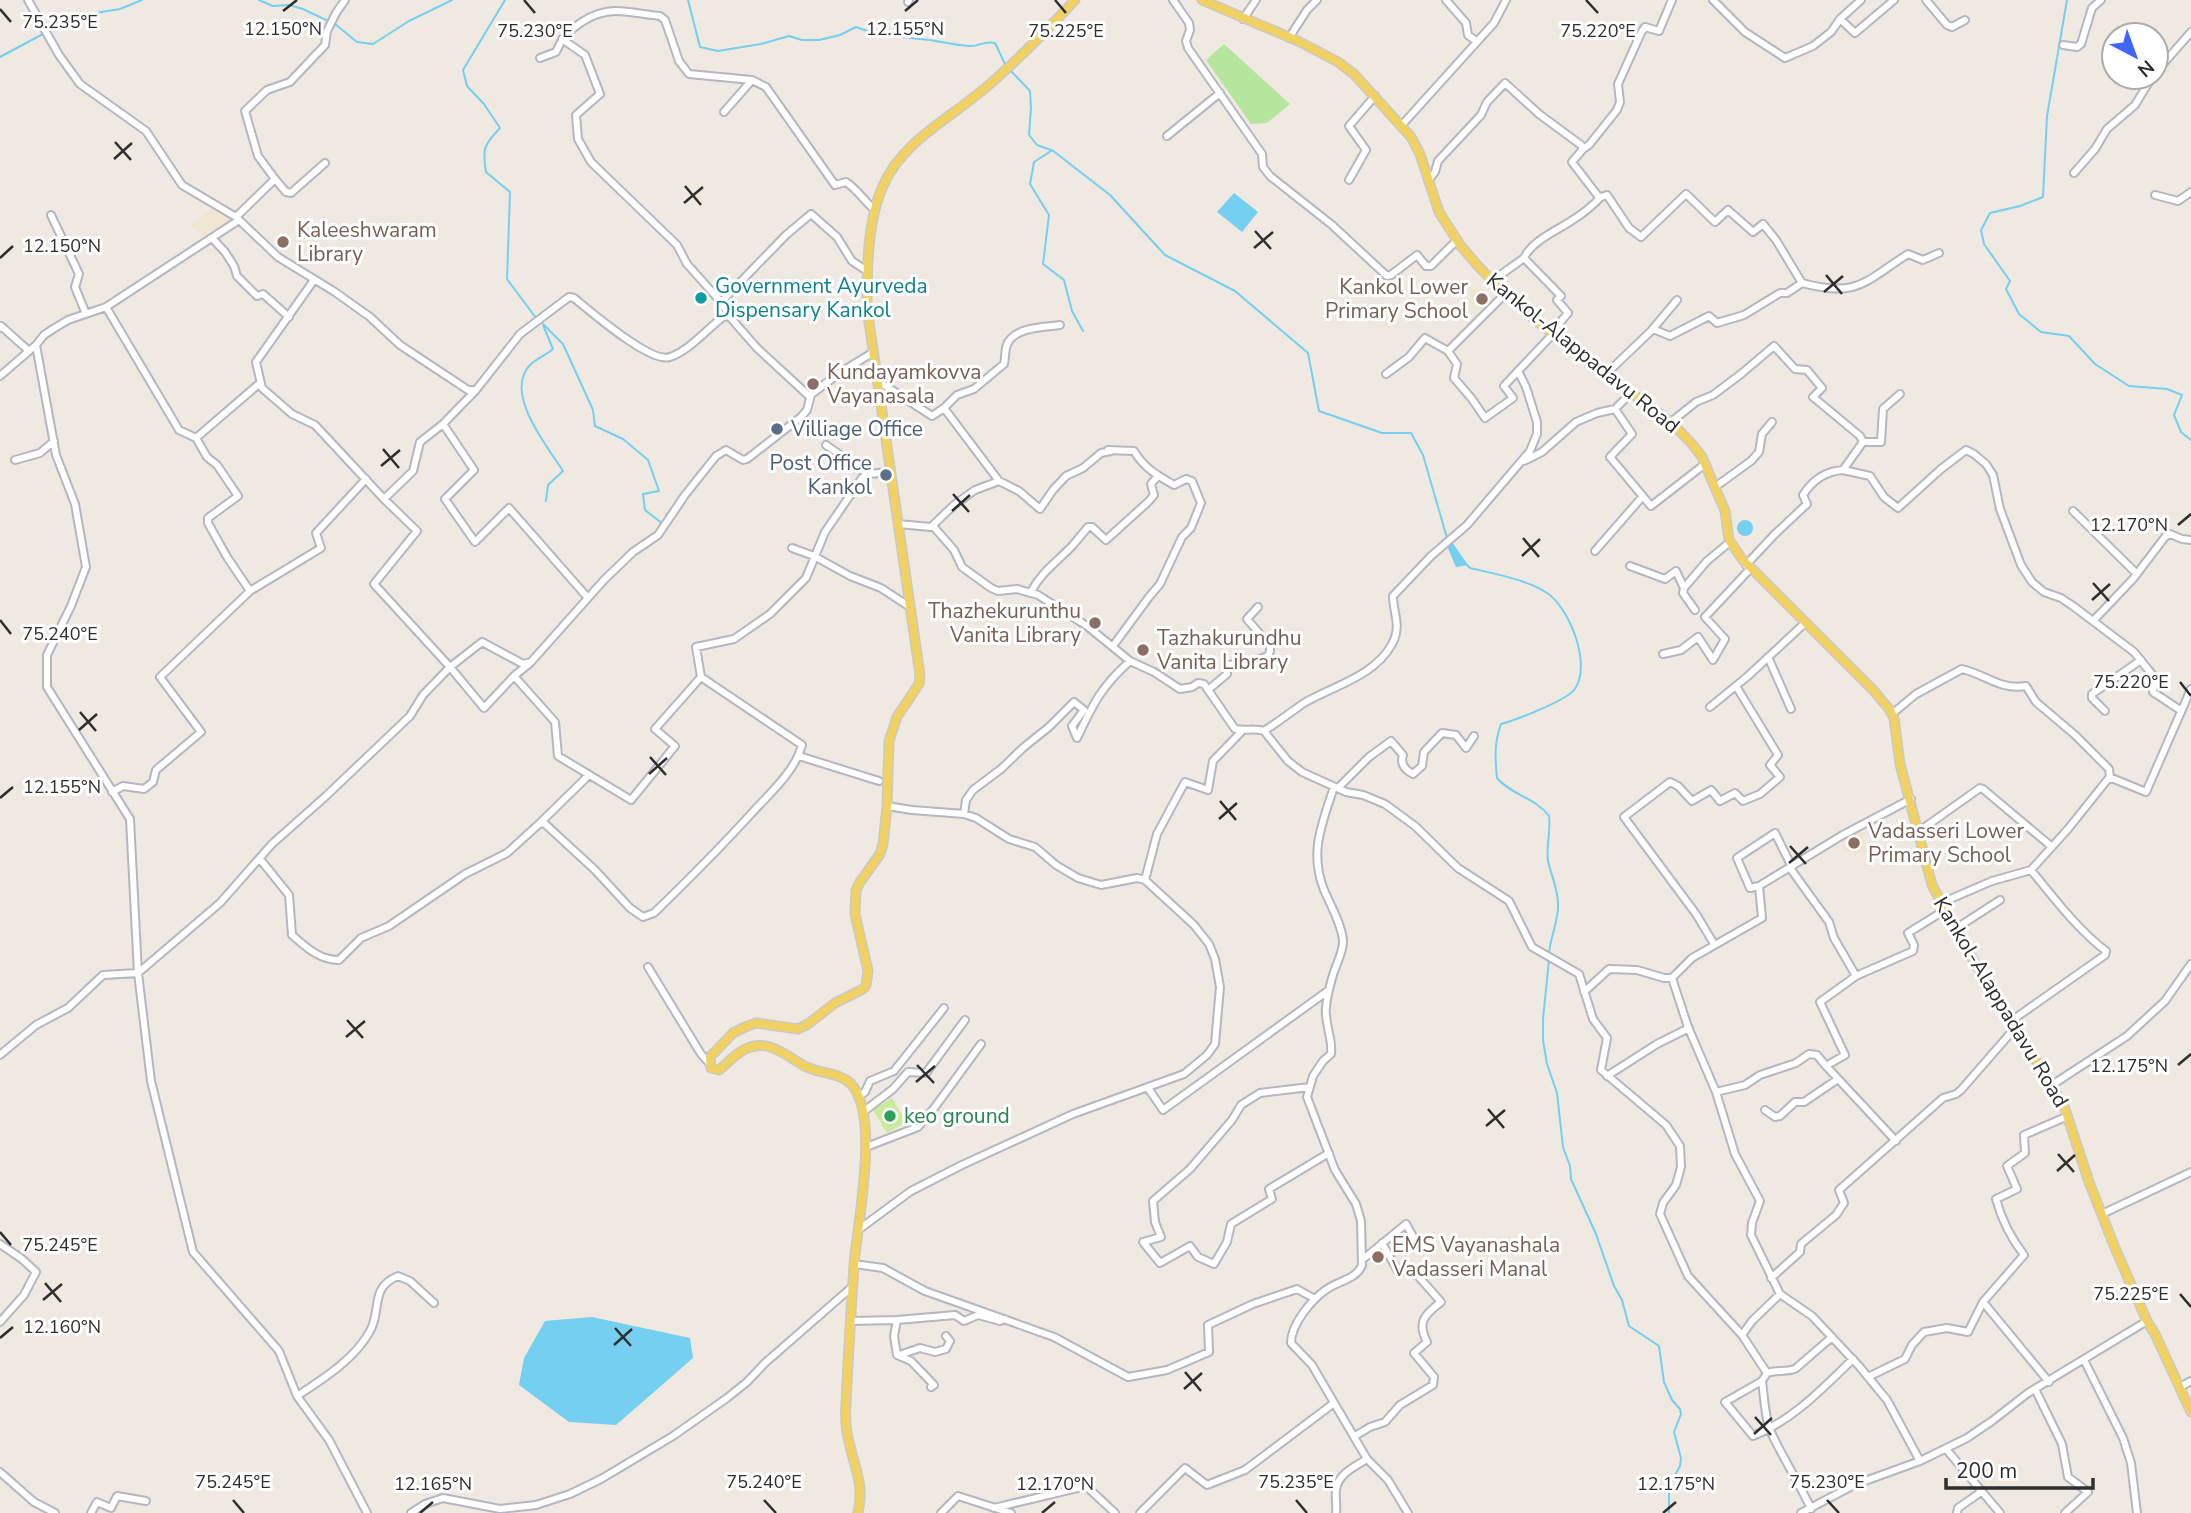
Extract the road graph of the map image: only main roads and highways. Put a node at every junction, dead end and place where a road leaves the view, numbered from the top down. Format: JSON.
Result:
{"nodes":[{"id":1,"x":1075,"y":0,"type":"edge"},
{"id":2,"x":1202,"y":0,"type":"edge"},
{"id":3,"x":2191,"y":1412,"type":"edge"},
{"id":4,"x":858,"y":1513,"type":"edge"}],
"edges":[{"from":1,"to":4,"type":"main road"},
{"from":2,"to":3,"type":"main road","name":"Kankol-Alappadavu Road"}]}
